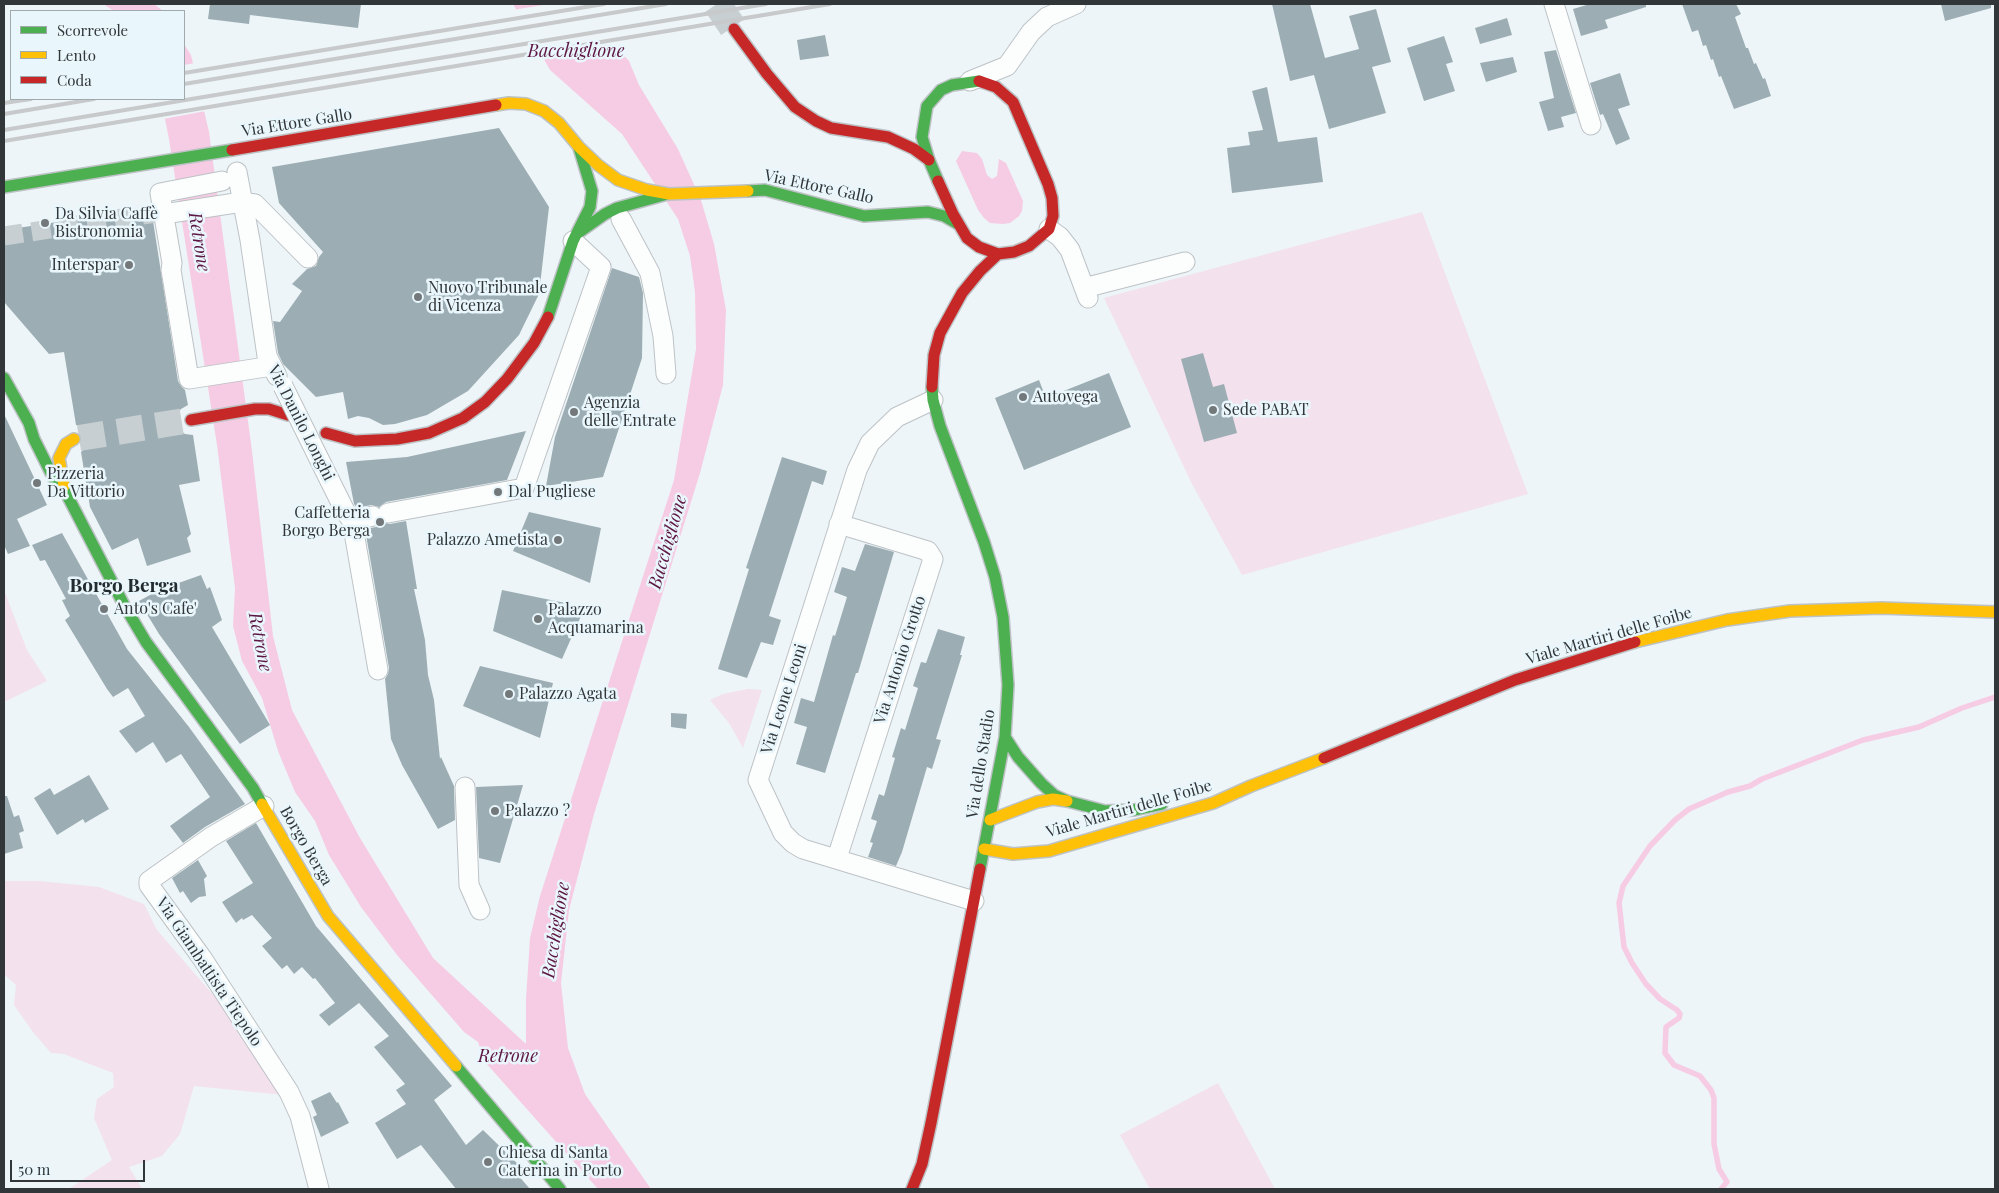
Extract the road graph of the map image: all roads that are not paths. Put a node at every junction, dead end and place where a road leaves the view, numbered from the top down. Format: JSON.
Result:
{"nodes":[{"id":1,"x":1076,"y":4,"type":"edge"},
{"id":2,"x":1554,"y":4,"type":"edge"},
{"id":3,"x":734,"y":29,"type":"tunnel mouth"},
{"id":4,"x":1007,"y":66,"type":"junction"},
{"id":5,"x":970,"y":82,"type":"junction"},
{"id":6,"x":1012,"y":102,"type":"junction"},
{"id":7,"x":924,"y":116,"type":"junction"},
{"id":8,"x":1591,"y":125,"type":"dead end"},
{"id":9,"x":888,"y":137,"type":"junction"},
{"id":10,"x":579,"y":147,"type":"junction"},
{"id":11,"x":929,"y":160,"type":"junction"},
{"id":12,"x":934,"y":171,"type":"junction"},
{"id":13,"x":929,"y":184,"type":"dead end"},
{"id":14,"x":4,"y":187,"type":"edge"},
{"id":15,"x":647,"y":195,"type":"junction"},
{"id":16,"x":922,"y":198,"type":"dead end"},
{"id":17,"x":238,"y":202,"type":"junction"},
{"id":18,"x":903,"y":212,"type":"junction"},
{"id":19,"x":163,"y":213,"type":"junction"},
{"id":20,"x":621,"y":219,"type":"dead end"},
{"id":21,"x":958,"y":224,"type":"junction"},
{"id":22,"x":1049,"y":229,"type":"junction"},
{"id":23,"x":576,"y":237,"type":"junction"},
{"id":24,"x":998,"y":254,"type":"junction"},
{"id":25,"x":308,"y":258,"type":"dead end"},
{"id":26,"x":1185,"y":262,"type":"dead end"},
{"id":27,"x":964,"y":276,"type":"dead end"},
{"id":28,"x":962,"y":293,"type":"junction"},
{"id":29,"x":264,"y":367,"type":"junction"},
{"id":30,"x":666,"y":374,"type":"dead end"},
{"id":31,"x":4,"y":378,"type":"edge"},
{"id":32,"x":932,"y":400,"type":"junction"},
{"id":33,"x":191,"y":420,"type":"tunnel mouth"},
{"id":34,"x":286,"y":420,"type":"dead end"},
{"id":35,"x":29,"y":423,"type":"junction"},
{"id":36,"x":326,"y":433,"type":"dead end"},
{"id":37,"x":42,"y":434,"type":"dead end"},
{"id":38,"x":56,"y":437,"type":"dead end"},
{"id":39,"x":65,"y":491,"type":"junction"},
{"id":40,"x":352,"y":521,"type":"junction"},
{"id":41,"x":839,"y":524,"type":"junction"},
{"id":42,"x":1995,"y":612,"type":"edge"},
{"id":43,"x":378,"y":670,"type":"dead end"},
{"id":44,"x":1005,"y":738,"type":"junction"},
{"id":45,"x":1251,"y":786,"type":"junction"},
{"id":46,"x":465,"y":788,"type":"dead end"},
{"id":47,"x":1201,"y":794,"type":"dead end"},
{"id":48,"x":1176,"y":800,"type":"dead end"},
{"id":49,"x":1067,"y":801,"type":"junction"},
{"id":50,"x":264,"y":806,"type":"junction"},
{"id":51,"x":990,"y":820,"type":"junction"},
{"id":52,"x":984,"y":849,"type":"junction"},
{"id":53,"x":836,"y":858,"type":"junction"},
{"id":54,"x":974,"y":901,"type":"junction"},
{"id":55,"x":480,"y":910,"type":"dead end"},
{"id":56,"x":320,"y":1189,"type":"edge"},
{"id":57,"x":560,"y":1189,"type":"edge"},
{"id":58,"x":912,"y":1189,"type":"edge"}],
"edges":[{"from":1,"to":4,"type":"street"},
{"from":2,"to":8,"type":"street"},
{"from":3,"to":9,"type":"main road"},
{"from":4,"to":5,"type":"street"},
{"from":4,"to":6,"type":"street"},
{"from":5,"to":6,"type":"main road"},
{"from":5,"to":7,"type":"main road"},
{"from":6,"to":22,"type":"main road"},
{"from":7,"to":9,"type":"main road"},
{"from":7,"to":11,"type":"main road"},
{"from":9,"to":11,"type":"main road"},
{"from":10,"to":14,"type":"main road","name":"Via Ettore Gallo"},
{"from":10,"to":15,"type":"main road","name":"Via Ettore Gallo"},
{"from":10,"to":23,"type":"main road","name":"Via Ettore Gallo"},
{"from":11,"to":12,"type":"main road"},
{"from":12,"to":13,"type":"main road"},
{"from":12,"to":21,"type":"main road"},
{"from":15,"to":18,"type":"main road","name":"Via Ettore Gallo"},
{"from":15,"to":23,"type":"main road","name":"Via Ettore Gallo"},
{"from":16,"to":18,"type":"main road","name":"Via Ettore Gallo"},
{"from":17,"to":19,"type":"street"},
{"from":17,"to":19,"type":"street","name":"Via Danilo Longhi"},
{"from":17,"to":25,"type":"street"},
{"from":17,"to":29,"type":"street","name":"Via Danilo Longhi"},
{"from":18,"to":21,"type":"main road","name":"Via Ettore Gallo"},
{"from":19,"to":29,"type":"street"},
{"from":20,"to":30,"type":"street"},
{"from":21,"to":24,"type":"main road"},
{"from":22,"to":24,"type":"main road"},
{"from":22,"to":26,"type":"street"},
{"from":23,"to":36,"type":"main road"},
{"from":23,"to":40,"type":"street"},
{"from":24,"to":28,"type":"main road","name":"Via dello Stadio"},
{"from":27,"to":28,"type":"main road","name":"Via dello Stadio"},
{"from":28,"to":32,"type":"main road","name":"Via dello Stadio"},
{"from":29,"to":40,"type":"street","name":"Via Danilo Longhi","bridge":true},
{"from":31,"to":35,"type":"main road","name":"Borgo Berga"},
{"from":32,"to":41,"type":"street","name":"Via Leone Leoni"},
{"from":32,"to":44,"type":"main road","name":"Via dello Stadio"},
{"from":33,"to":34,"type":"main road"},
{"from":35,"to":37,"type":"main road","name":"Borgo Berga"},
{"from":35,"to":39,"type":"main road","name":"Borgo Berga"},
{"from":38,"to":39,"type":"main road","name":"Borgo Berga"},
{"from":39,"to":50,"type":"main road","name":"Borgo Berga"},
{"from":40,"to":43,"type":"street","name":"Via Danilo Longhi"},
{"from":41,"to":53,"type":"street","name":"Via Leone Leoni"},
{"from":41,"to":53,"type":"street","name":"Via Antonio Grotto"},
{"from":42,"to":45,"type":"main road","name":"Viale Martiri delle Foibe"},
{"from":44,"to":49,"type":"main road","name":"Viale Martiri delle Foibe"},
{"from":44,"to":51,"type":"main road","name":"Via dello Stadio"},
{"from":45,"to":47,"type":"main road","name":"Viale Martiri delle Foibe"},
{"from":45,"to":52,"type":"main road","name":"Viale Martiri delle Foibe"},
{"from":46,"to":55,"type":"street"},
{"from":48,"to":49,"type":"main road","name":"Viale Martiri delle Foibe"},
{"from":49,"to":51,"type":"main road","name":"Viale Martiri delle Foibe"},
{"from":50,"to":56,"type":"street","name":"Via Giambattista Tiepolo"},
{"from":50,"to":57,"type":"main road","name":"Borgo Berga"},
{"from":51,"to":52,"type":"main road","name":"Via dello Stadio"},
{"from":52,"to":54,"type":"main road","name":"Via dello Stadio"},
{"from":53,"to":54,"type":"street","name":"Via Leone Leoni"},
{"from":54,"to":58,"type":"main road","name":"Via dello Stadio"}]}
